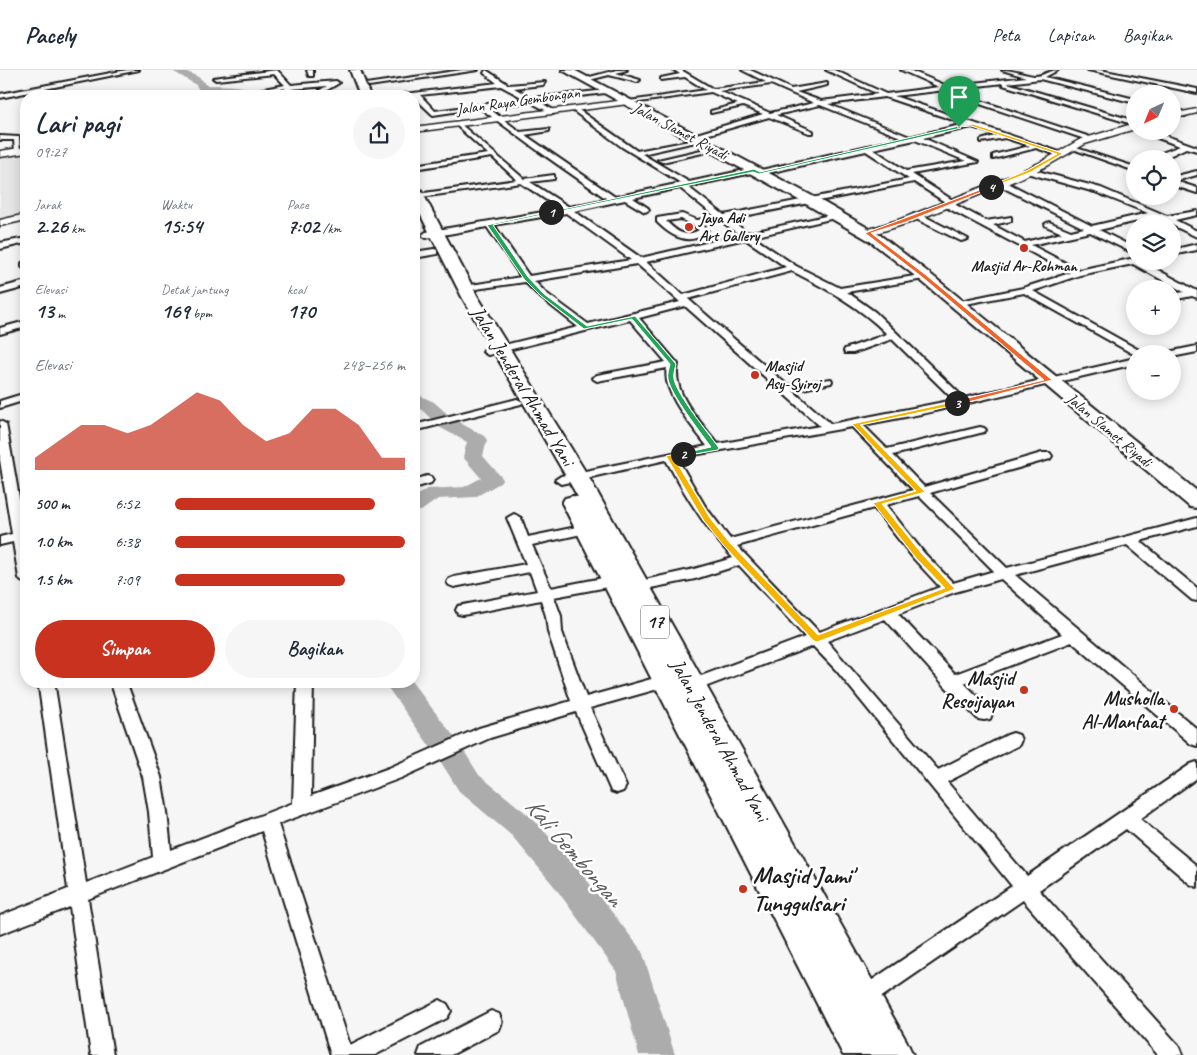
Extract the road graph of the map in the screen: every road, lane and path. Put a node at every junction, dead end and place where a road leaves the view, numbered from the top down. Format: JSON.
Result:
{"nodes":[{"id":1,"x":136,"y":70,"type":"edge"},
{"id":2,"x":247,"y":70,"type":"edge"},
{"id":3,"x":355,"y":70,"type":"edge"},
{"id":4,"x":364,"y":70,"type":"edge"},
{"id":5,"x":475,"y":70,"type":"edge"},
{"id":6,"x":567,"y":70,"type":"edge"},
{"id":7,"x":624,"y":70,"type":"edge"},
{"id":8,"x":678,"y":70,"type":"edge"},
{"id":9,"x":745,"y":70,"type":"edge"},
{"id":10,"x":830,"y":70,"type":"edge"},
{"id":11,"x":907,"y":70,"type":"edge"},
{"id":12,"x":1005,"y":70,"type":"edge"},
{"id":13,"x":1055,"y":70,"type":"edge"},
{"id":14,"x":1091,"y":70,"type":"edge"},
{"id":15,"x":1134,"y":70,"type":"edge"},
{"id":16,"x":277,"y":71,"type":"edge"},
{"id":17,"x":460,"y":71,"type":"edge"},
{"id":18,"x":483,"y":71,"type":"edge"},
{"id":19,"x":493,"y":71,"type":"edge"},
{"id":20,"x":228,"y":72,"type":"dead end"},
{"id":21,"x":610,"y":73,"type":"junction"},
{"id":22,"x":1109,"y":73,"type":"junction"},
{"id":23,"x":687,"y":75,"type":"junction"},
{"id":24,"x":1119,"y":76,"type":"junction"},
{"id":25,"x":1037,"y":77,"type":"junction"},
{"id":26,"x":216,"y":78,"type":"dead end"},
{"id":27,"x":1170,"y":78,"type":"dead end"},
{"id":28,"x":282,"y":79,"type":"junction"},
{"id":29,"x":273,"y":80,"type":"dead end"},
{"id":30,"x":585,"y":80,"type":"junction"},
{"id":31,"x":637,"y":80,"type":"dead end"},
{"id":32,"x":662,"y":80,"type":"dead end"},
{"id":33,"x":1094,"y":80,"type":"dead end"},
{"id":34,"x":543,"y":82,"type":"dead end"},
{"id":35,"x":770,"y":82,"type":"junction"},
{"id":36,"x":1000,"y":82,"type":"junction"},
{"id":37,"x":1158,"y":83,"type":"junction"},
{"id":38,"x":369,"y":84,"type":"junction"},
{"id":39,"x":502,"y":84,"type":"junction"},
{"id":40,"x":825,"y":84,"type":"dead end"},
{"id":41,"x":289,"y":87,"type":"junction"},
{"id":42,"x":509,"y":87,"type":"junction"},
{"id":43,"x":947,"y":88,"type":"junction"},
{"id":44,"x":31,"y":90,"type":"edge"},
{"id":45,"x":261,"y":90,"type":"dead end"},
{"id":46,"x":287,"y":90,"type":"edge"},
{"id":47,"x":324,"y":90,"type":"edge"},
{"id":48,"x":363,"y":90,"type":"edge"},
{"id":49,"x":372,"y":90,"type":"edge"},
{"id":50,"x":712,"y":90,"type":"junction"},
{"id":51,"x":516,"y":91,"type":"junction"},
{"id":52,"x":554,"y":91,"type":"dead end"},
{"id":53,"x":604,"y":91,"type":"junction"},
{"id":54,"x":790,"y":91,"type":"junction"},
{"id":55,"x":1197,"y":91,"type":"edge"},
{"id":56,"x":20,"y":92,"type":"edge"},
{"id":57,"x":420,"y":93,"type":"edge"},
{"id":58,"x":500,"y":93,"type":"dead end"},
{"id":59,"x":561,"y":95,"type":"junction"},
{"id":60,"x":884,"y":95,"type":"junction"},
{"id":61,"x":0,"y":96,"type":"edge"},
{"id":62,"x":1126,"y":98,"type":"edge"},
{"id":63,"x":420,"y":99,"type":"edge"},
{"id":64,"x":534,"y":100,"type":"junction"},
{"id":65,"x":625,"y":102,"type":"junction"},
{"id":66,"x":744,"y":102,"type":"junction"},
{"id":67,"x":822,"y":103,"type":"junction"},
{"id":68,"x":481,"y":106,"type":"junction"},
{"id":69,"x":574,"y":109,"type":"junction"},
{"id":70,"x":553,"y":112,"type":"junction"},
{"id":71,"x":713,"y":112,"type":"dead end"},
{"id":72,"x":433,"y":113,"type":"junction"},
{"id":73,"x":771,"y":114,"type":"junction"},
{"id":74,"x":878,"y":116,"type":"dead end"},
{"id":75,"x":500,"y":118,"type":"junction"},
{"id":76,"x":857,"y":118,"type":"junction"},
{"id":77,"x":838,"y":119,"type":"dead end"},
{"id":78,"x":458,"y":124,"type":"junction"},
{"id":79,"x":1126,"y":124,"type":"edge"},
{"id":80,"x":972,"y":125,"type":"junction"},
{"id":81,"x":444,"y":126,"type":"junction"},
{"id":82,"x":420,"y":129,"type":"edge"},
{"id":83,"x":1126,"y":129,"type":"edge"},
{"id":84,"x":547,"y":130,"type":"dead end"},
{"id":85,"x":811,"y":132,"type":"dead end"},
{"id":86,"x":519,"y":134,"type":"junction"},
{"id":87,"x":1003,"y":136,"type":"junction"},
{"id":88,"x":0,"y":138,"type":"edge"},
{"id":89,"x":911,"y":138,"type":"junction"},
{"id":90,"x":695,"y":139,"type":"junction"},
{"id":91,"x":1091,"y":139,"type":"junction"},
{"id":92,"x":1171,"y":140,"type":"edge"},
{"id":93,"x":983,"y":141,"type":"dead end"},
{"id":94,"x":1187,"y":145,"type":"junction"},
{"id":95,"x":20,"y":146,"type":"edge"},
{"id":96,"x":1034,"y":147,"type":"junction"},
{"id":97,"x":1072,"y":147,"type":"junction"},
{"id":98,"x":1197,"y":148,"type":"edge"},
{"id":99,"x":714,"y":149,"type":"junction"},
{"id":100,"x":868,"y":149,"type":"junction"},
{"id":101,"x":1176,"y":150,"type":"edge"},
{"id":102,"x":20,"y":151,"type":"edge"},
{"id":103,"x":0,"y":154,"type":"edge"},
{"id":104,"x":1060,"y":154,"type":"junction"},
{"id":105,"x":493,"y":155,"type":"junction"},
{"id":106,"x":639,"y":155,"type":"junction"},
{"id":107,"x":996,"y":157,"type":"dead end"},
{"id":108,"x":420,"y":166,"type":"edge"},
{"id":109,"x":1126,"y":166,"type":"edge"},
{"id":110,"x":1030,"y":171,"type":"junction"},
{"id":111,"x":756,"y":172,"type":"junction"},
{"id":112,"x":905,"y":173,"type":"junction"},
{"id":113,"x":1197,"y":173,"type":"edge"},
{"id":114,"x":550,"y":177,"type":"dead end"},
{"id":115,"x":1181,"y":178,"type":"edge"},
{"id":116,"x":915,"y":180,"type":"junction"},
{"id":117,"x":524,"y":182,"type":"junction"},
{"id":118,"x":1001,"y":183,"type":"junction"},
{"id":119,"x":685,"y":185,"type":"junction"},
{"id":120,"x":1181,"y":185,"type":"edge"},
{"id":121,"x":1197,"y":191,"type":"edge"},
{"id":122,"x":1050,"y":196,"type":"dead end"},
{"id":123,"x":626,"y":197,"type":"junction"},
{"id":124,"x":1033,"y":198,"type":"junction"},
{"id":125,"x":614,"y":200,"type":"junction"},
{"id":126,"x":811,"y":201,"type":"junction"},
{"id":127,"x":949,"y":203,"type":"junction"},
{"id":128,"x":568,"y":210,"type":"junction"},
{"id":129,"x":646,"y":210,"type":"dead end"},
{"id":130,"x":1197,"y":213,"type":"edge"},
{"id":131,"x":1156,"y":214,"type":"joint"},
{"id":132,"x":836,"y":215,"type":"junction"},
{"id":133,"x":1065,"y":215,"type":"junction"},
{"id":134,"x":917,"y":216,"type":"junction"},
{"id":135,"x":1181,"y":216,"type":"edge"},
{"id":136,"x":20,"y":218,"type":"edge"},
{"id":137,"x":724,"y":218,"type":"junction"},
{"id":138,"x":1008,"y":219,"type":"dead end"},
{"id":139,"x":0,"y":223,"type":"edge"},
{"id":140,"x":696,"y":223,"type":"dead end"},
{"id":141,"x":985,"y":224,"type":"junction"},
{"id":142,"x":423,"y":225,"type":"edge"},
{"id":143,"x":490,"y":225,"type":"junction"},
{"id":144,"x":1181,"y":226,"type":"edge"},
{"id":145,"x":1094,"y":229,"type":"junction"},
{"id":146,"x":867,"y":233,"type":"junction"},
{"id":147,"x":1071,"y":234,"type":"junction"},
{"id":148,"x":1197,"y":234,"type":"edge"},
{"id":149,"x":746,"y":236,"type":"junction"},
{"id":150,"x":964,"y":239,"type":"dead end"},
{"id":151,"x":20,"y":242,"type":"edge"},
{"id":152,"x":1025,"y":244,"type":"junction"},
{"id":153,"x":0,"y":246,"type":"edge"},
{"id":154,"x":1126,"y":246,"type":"edge"},
{"id":155,"x":1197,"y":247,"type":"edge"},
{"id":156,"x":1181,"y":251,"type":"edge"},
{"id":157,"x":639,"y":261,"type":"junction"},
{"id":158,"x":1126,"y":263,"type":"edge"},
{"id":159,"x":793,"y":268,"type":"junction"},
{"id":160,"x":1151,"y":270,"type":"edge"},
{"id":161,"x":1078,"y":273,"type":"junction"},
{"id":162,"x":924,"y":276,"type":"junction"},
{"id":163,"x":526,"y":278,"type":"junction"},
{"id":164,"x":20,"y":285,"type":"edge"},
{"id":165,"x":465,"y":289,"type":"junction"},
{"id":166,"x":0,"y":290,"type":"edge"},
{"id":167,"x":1026,"y":290,"type":"junction"},
{"id":168,"x":838,"y":292,"type":"junction"},
{"id":169,"x":1195,"y":294,"type":"edge"},
{"id":170,"x":1181,"y":296,"type":"edge"},
{"id":171,"x":684,"y":300,"type":"junction"},
{"id":172,"x":958,"y":304,"type":"junction"},
{"id":173,"x":633,"y":317,"type":"junction"},
{"id":174,"x":20,"y":326,"type":"edge"},
{"id":175,"x":586,"y":328,"type":"junction"},
{"id":176,"x":0,"y":331,"type":"edge"},
{"id":177,"x":895,"y":336,"type":"junction"},
{"id":178,"x":1126,"y":345,"type":"edge"},
{"id":179,"x":1197,"y":349,"type":"edge"},
{"id":180,"x":494,"y":351,"type":"junction"},
{"id":181,"x":849,"y":351,"type":"dead end"},
{"id":182,"x":1181,"y":352,"type":"edge"},
{"id":183,"x":1181,"y":354,"type":"edge"},
{"id":184,"x":1197,"y":360,"type":"edge"},
{"id":185,"x":1126,"y":363,"type":"edge"},
{"id":186,"x":673,"y":364,"type":"junction"},
{"id":187,"x":597,"y":378,"type":"dead end"},
{"id":188,"x":1049,"y":380,"type":"junction"},
{"id":189,"x":827,"y":381,"type":"dead end"},
{"id":190,"x":784,"y":389,"type":"junction"},
{"id":191,"x":20,"y":398,"type":"edge"},
{"id":192,"x":518,"y":402,"type":"junction"},
{"id":193,"x":962,"y":402,"type":"junction"},
{"id":194,"x":0,"y":405,"type":"edge"},
{"id":195,"x":0,"y":424,"type":"edge"},
{"id":196,"x":856,"y":424,"type":"junction"},
{"id":197,"x":420,"y":427,"type":"edge"},
{"id":198,"x":829,"y":428,"type":"junction"},
{"id":199,"x":980,"y":430,"type":"dead end"},
{"id":200,"x":716,"y":448,"type":"junction"},
{"id":201,"x":885,"y":453,"type":"junction"},
{"id":202,"x":670,"y":456,"type":"junction"},
{"id":203,"x":1046,"y":456,"type":"dead end"},
{"id":204,"x":569,"y":478,"type":"junction"},
{"id":205,"x":427,"y":480,"type":"dead end"},
{"id":206,"x":420,"y":482,"type":"edge"},
{"id":207,"x":921,"y":492,"type":"junction"},
{"id":208,"x":1194,"y":496,"type":"edge"},
{"id":209,"x":877,"y":503,"type":"junction"},
{"id":210,"x":514,"y":518,"type":"dead end"},
{"id":211,"x":20,"y":521,"type":"edge"},
{"id":212,"x":1197,"y":522,"type":"edge"},
{"id":213,"x":586,"y":529,"type":"junction"},
{"id":214,"x":20,"y":537,"type":"edge"},
{"id":215,"x":1129,"y":539,"type":"junction"},
{"id":216,"x":0,"y":541,"type":"edge"},
{"id":217,"x":524,"y":542,"type":"junction"},
{"id":218,"x":727,"y":544,"type":"junction"},
{"id":219,"x":742,"y":560,"type":"junction"},
{"id":220,"x":534,"y":567,"type":"junction"},
{"id":221,"x":1004,"y":573,"type":"junction"},
{"id":222,"x":454,"y":582,"type":"dead end"},
{"id":223,"x":624,"y":584,"type":"junction"},
{"id":224,"x":950,"y":589,"type":"junction"},
{"id":225,"x":545,"y":594,"type":"junction"},
{"id":226,"x":1197,"y":596,"type":"edge"},
{"id":227,"x":463,"y":610,"type":"dead end"},
{"id":228,"x":887,"y":612,"type":"junction"},
{"id":229,"x":1074,"y":635,"type":"junction"},
{"id":230,"x":817,"y":639,"type":"junction"},
{"id":231,"x":666,"y":681,"type":"junction"},
{"id":232,"x":951,"y":682,"type":"junction"},
{"id":233,"x":690,"y":686,"type":"junction"},
{"id":234,"x":47,"y":688,"type":"edge"},
{"id":235,"x":121,"y":688,"type":"edge"},
{"id":236,"x":304,"y":688,"type":"edge"},
{"id":237,"x":581,"y":705,"type":"junction"},
{"id":238,"x":984,"y":714,"type":"dead end"},
{"id":239,"x":1197,"y":739,"type":"edge"},
{"id":240,"x":1013,"y":740,"type":"dead end"},
{"id":241,"x":1197,"y":768,"type":"edge"},
{"id":242,"x":936,"y":779,"type":"junction"},
{"id":243,"x":617,"y":786,"type":"dead end"},
{"id":244,"x":302,"y":807,"type":"junction"},
{"id":245,"x":1127,"y":819,"type":"junction"},
{"id":246,"x":268,"y":820,"type":"junction"},
{"id":247,"x":162,"y":860,"type":"junction"},
{"id":248,"x":1197,"y":878,"type":"edge"},
{"id":249,"x":786,"y":886,"type":"junction"},
{"id":250,"x":1024,"y":887,"type":"junction"},
{"id":251,"x":79,"y":893,"type":"junction"},
{"id":252,"x":0,"y":925,"type":"edge"},
{"id":253,"x":862,"y":998,"type":"junction"},
{"id":254,"x":440,"y":1011,"type":"dead end"},
{"id":255,"x":490,"y":1022,"type":"dead end"},
{"id":256,"x":102,"y":1055,"type":"edge"},
{"id":257,"x":342,"y":1055,"type":"edge"},
{"id":258,"x":352,"y":1055,"type":"edge"},
{"id":259,"x":429,"y":1055,"type":"edge"},
{"id":260,"x":863,"y":1055,"type":"edge"},
{"id":261,"x":894,"y":1055,"type":"edge"},
{"id":262,"x":1172,"y":1055,"type":"edge"}],
"edges":[{"from":1,"to":44,"type":"street"},
{"from":2,"to":20,"type":"street"},
{"from":3,"to":48,"type":"highway"},
{"from":4,"to":38,"type":"highway"},
{"from":5,"to":17,"type":"street"},
{"from":6,"to":30,"type":"main road","name":"Jalan Slamet Riyadi"},
{"from":7,"to":21,"type":"street"},
{"from":8,"to":23,"type":"street"},
{"from":9,"to":35,"type":"street"},
{"from":10,"to":60,"type":"street"},
{"from":11,"to":43,"type":"street"},
{"from":12,"to":25,"type":"street"},
{"from":13,"to":25,"type":"street"},
{"from":14,"to":22,"type":"street"},
{"from":15,"to":24,"type":"street"},
{"from":16,"to":26,"type":"street"},
{"from":16,"to":28,"type":"street"},
{"from":17,"to":38,"type":"street"},
{"from":18,"to":19,"type":"street"},
{"from":18,"to":39,"type":"street"},
{"from":21,"to":30,"type":"street"},
{"from":21,"to":31,"type":"street"},
{"from":22,"to":24,"type":"street"},
{"from":22,"to":33,"type":"street"},
{"from":23,"to":32,"type":"street"},
{"from":23,"to":50,"type":"street"},
{"from":24,"to":37,"type":"street"},
{"from":25,"to":36,"type":"street"},
{"from":25,"to":62,"type":"street"},
{"from":27,"to":37,"type":"street"},
{"from":28,"to":29,"type":"street"},
{"from":28,"to":41,"type":"street"},
{"from":30,"to":53,"type":"main road","name":"Jalan Slamet Riyadi"},
{"from":34,"to":42,"type":"street"},
{"from":35,"to":50,"type":"street"},
{"from":35,"to":54,"type":"street"},
{"from":36,"to":43,"type":"street"},
{"from":36,"to":79,"type":"street"},
{"from":37,"to":55,"type":"street"},
{"from":38,"to":49,"type":"highway"},
{"from":39,"to":42,"type":"street"},
{"from":39,"to":57,"type":"street"},
{"from":40,"to":54,"type":"street"},
{"from":41,"to":45,"type":"street"},
{"from":41,"to":46,"type":"street"},
{"from":41,"to":47,"type":"street"},
{"from":42,"to":51,"type":"street"},
{"from":43,"to":60,"type":"street"},
{"from":43,"to":91,"type":"street"},
{"from":50,"to":65,"type":"street"},
{"from":50,"to":66,"type":"street"},
{"from":51,"to":58,"type":"street"},
{"from":51,"to":64,"type":"street"},
{"from":52,"to":59,"type":"street"},
{"from":53,"to":59,"type":"street"},
{"from":53,"to":65,"type":"main road","name":"Jalan Slamet Riyadi"},
{"from":54,"to":67,"type":"street"},
{"from":56,"to":61,"type":"street"},
{"from":59,"to":64,"type":"street"},
{"from":60,"to":67,"type":"street"},
{"from":60,"to":80,"type":"street"},
{"from":63,"to":72,"type":"street"},
{"from":64,"to":68,"type":"street"},
{"from":64,"to":70,"type":"street"},
{"from":65,"to":69,"type":"street","name":"Jalan Raya Gembongan"},
{"from":65,"to":90,"type":"main road","name":"Jalan Slamet Riyadi"},
{"from":66,"to":71,"type":"street"},
{"from":66,"to":73,"type":"street"},
{"from":67,"to":73,"type":"street"},
{"from":67,"to":76,"type":"street"},
{"from":68,"to":72,"type":"street"},
{"from":68,"to":75,"type":"street"},
{"from":69,"to":70,"type":"street","name":"Jalan Raya Gembongan"},
{"from":69,"to":106,"type":"street"},
{"from":70,"to":75,"type":"street","name":"Jalan Raya Gembongan"},
{"from":72,"to":81,"type":"street"},
{"from":73,"to":85,"type":"street"},
{"from":73,"to":90,"type":"street"},
{"from":74,"to":76,"type":"street"},
{"from":75,"to":78,"type":"street","name":"Jalan Raya Gembongan"},
{"from":75,"to":86,"type":"street"},
{"from":76,"to":77,"type":"street"},
{"from":76,"to":89,"type":"street"},
{"from":78,"to":81,"type":"street","name":"Jalan Raya Gembongan"},
{"from":78,"to":105,"type":"street"},
{"from":80,"to":87,"type":"street"},
{"from":80,"to":89,"type":"street"},
{"from":81,"to":82,"type":"street","name":"Jalan Raya Gembongan"},
{"from":83,"to":91,"type":"street"},
{"from":84,"to":86,"type":"street"},
{"from":86,"to":125,"type":"street"},
{"from":87,"to":93,"type":"street"},
{"from":87,"to":96,"type":"street"},
{"from":88,"to":95,"type":"street"},
{"from":89,"to":100,"type":"street"},
{"from":89,"to":112,"type":"street"},
{"from":90,"to":99,"type":"main road","name":"Jalan Slamet Riyadi"},
{"from":90,"to":106,"type":"street"},
{"from":91,"to":97,"type":"street"},
{"from":92,"to":94,"type":"street"},
{"from":94,"to":98,"type":"street"},
{"from":94,"to":101,"type":"street"},
{"from":96,"to":104,"type":"street"},
{"from":96,"to":107,"type":"street"},
{"from":97,"to":104,"type":"street"},
{"from":97,"to":109,"type":"street"},
{"from":99,"to":106,"type":"street"},
{"from":99,"to":111,"type":"main road","name":"Jalan Slamet Riyadi"},
{"from":100,"to":111,"type":"street"},
{"from":100,"to":112,"type":"street"},
{"from":102,"to":103,"type":"street"},
{"from":104,"to":110,"type":"street"},
{"from":105,"to":108,"type":"street"},
{"from":105,"to":117,"type":"street"},
{"from":106,"to":119,"type":"street"},
{"from":110,"to":118,"type":"street"},
{"from":110,"to":131,"type":"street"},
{"from":111,"to":119,"type":"street"},
{"from":111,"to":126,"type":"main road","name":"Jalan Slamet Riyadi"},
{"from":112,"to":116,"type":"street"},
{"from":113,"to":115,"type":"street"},
{"from":114,"to":117,"type":"street"},
{"from":116,"to":126,"type":"street"},
{"from":116,"to":127,"type":"street"},
{"from":117,"to":128,"type":"street"},
{"from":117,"to":142,"type":"street"},
{"from":118,"to":124,"type":"street"},
{"from":118,"to":127,"type":"street"},
{"from":119,"to":123,"type":"street"},
{"from":119,"to":137,"type":"street"},
{"from":120,"to":121,"type":"street"},
{"from":122,"to":124,"type":"street"},
{"from":123,"to":125,"type":"street"},
{"from":123,"to":129,"type":"street"},
{"from":124,"to":133,"type":"street"},
{"from":125,"to":128,"type":"street"},
{"from":126,"to":132,"type":"main road","name":"Jalan Slamet Riyadi"},
{"from":126,"to":137,"type":"street"},
{"from":127,"to":134,"type":"street"},
{"from":127,"to":141,"type":"street"},
{"from":128,"to":143,"type":"street"},
{"from":128,"to":157,"type":"street"},
{"from":130,"to":135,"type":"street"},
{"from":131,"to":145,"type":"street"},
{"from":132,"to":146,"type":"main road","name":"Jalan Slamet Riyadi"},
{"from":132,"to":149,"type":"street"},
{"from":133,"to":145,"type":"street"},
{"from":133,"to":147,"type":"street"},
{"from":134,"to":146,"type":"street"},
{"from":134,"to":150,"type":"street"},
{"from":136,"to":139,"type":"street"},
{"from":137,"to":140,"type":"street"},
{"from":137,"to":149,"type":"street"},
{"from":138,"to":141,"type":"street"},
{"from":141,"to":152,"type":"street"},
{"from":142,"to":143,"type":"street"},
{"from":142,"to":165,"type":"highway","name":"Jalan Jenderal Ahmad Yani","number":"17"},
{"from":142,"to":180,"type":"highway","name":"Jalan Jenderal Ahmad Yani","number":"17"},
{"from":143,"to":163,"type":"street"},
{"from":144,"to":148,"type":"street"},
{"from":145,"to":147,"type":"street"},
{"from":145,"to":154,"type":"street"},
{"from":146,"to":162,"type":"main road","name":"Jalan Slamet Riyadi"},
{"from":147,"to":152,"type":"street"},
{"from":149,"to":157,"type":"street"},
{"from":149,"to":159,"type":"street"},
{"from":151,"to":153,"type":"street"},
{"from":152,"to":161,"type":"street"},
{"from":155,"to":156,"type":"street"},
{"from":157,"to":163,"type":"street"},
{"from":157,"to":171,"type":"street"},
{"from":158,"to":161,"type":"street"},
{"from":159,"to":168,"type":"street"},
{"from":159,"to":171,"type":"street"},
{"from":160,"to":169,"type":"street"},
{"from":161,"to":167,"type":"street"},
{"from":162,"to":168,"type":"street"},
{"from":162,"to":172,"type":"main road","name":"Jalan Slamet Riyadi"},
{"from":163,"to":165,"type":"street"},
{"from":163,"to":175,"type":"street"},
{"from":164,"to":166,"type":"street"},
{"from":165,"to":180,"type":"highway","name":"Jalan Jenderal Ahmad Yani","number":"17"},
{"from":167,"to":172,"type":"street"},
{"from":167,"to":178,"type":"street"},
{"from":168,"to":177,"type":"street"},
{"from":169,"to":170,"type":"street"},
{"from":171,"to":173,"type":"street"},
{"from":171,"to":190,"type":"street"},
{"from":172,"to":188,"type":"main road","name":"Jalan Slamet Riyadi"},
{"from":173,"to":175,"type":"street"},
{"from":173,"to":186,"type":"street"},
{"from":174,"to":176,"type":"street"},
{"from":175,"to":180,"type":"street"},
{"from":177,"to":181,"type":"street"},
{"from":177,"to":193,"type":"street"},
{"from":179,"to":182,"type":"street"},
{"from":180,"to":192,"type":"highway","name":"Jalan Jenderal Ahmad Yani","number":"17"},
{"from":180,"to":204,"type":"highway","name":"Jalan Jenderal Ahmad Yani","number":"17"},
{"from":183,"to":184,"type":"street"},
{"from":185,"to":188,"type":"street"},
{"from":186,"to":187,"type":"street"},
{"from":186,"to":200,"type":"street"},
{"from":188,"to":193,"type":"street"},
{"from":188,"to":208,"type":"main road","name":"Jalan Slamet Riyadi"},
{"from":189,"to":190,"type":"street"},
{"from":190,"to":198,"type":"street"},
{"from":191,"to":194,"type":"street"},
{"from":192,"to":197,"type":"street"},
{"from":192,"to":204,"type":"highway","name":"Jalan Jenderal Ahmad Yani","number":"17"},
{"from":193,"to":196,"type":"street"},
{"from":195,"to":211,"type":"street"},
{"from":196,"to":198,"type":"street"},
{"from":196,"to":201,"type":"street"},
{"from":198,"to":200,"type":"street"},
{"from":199,"to":201,"type":"street"},
{"from":200,"to":202,"type":"street"},
{"from":201,"to":207,"type":"street"},
{"from":202,"to":204,"type":"street"},
{"from":202,"to":218,"type":"street"},
{"from":203,"to":207,"type":"street"},
{"from":204,"to":213,"type":"highway","name":"Jalan Jenderal Ahmad Yani","number":"17"},
{"from":204,"to":223,"type":"highway","name":"Jalan Jenderal Ahmad Yani","number":"17"},
{"from":205,"to":206,"type":"street"},
{"from":207,"to":209,"type":"street"},
{"from":207,"to":221,"type":"street"},
{"from":209,"to":218,"type":"street"},
{"from":209,"to":224,"type":"street"},
{"from":210,"to":217,"type":"street"},
{"from":212,"to":215,"type":"street"},
{"from":213,"to":217,"type":"street"},
{"from":213,"to":223,"type":"highway","name":"Jalan Jenderal Ahmad Yani","number":"17"},
{"from":214,"to":216,"type":"street"},
{"from":215,"to":221,"type":"street"},
{"from":215,"to":226,"type":"street"},
{"from":217,"to":220,"type":"street"},
{"from":218,"to":219,"type":"street"},
{"from":219,"to":223,"type":"street"},
{"from":219,"to":230,"type":"street"},
{"from":220,"to":222,"type":"street"},
{"from":220,"to":225,"type":"street"},
{"from":221,"to":224,"type":"street"},
{"from":221,"to":229,"type":"street"},
{"from":223,"to":225,"type":"street"},
{"from":223,"to":231,"type":"highway","name":"Jalan Jenderal Ahmad Yani","number":"17"},
{"from":223,"to":233,"type":"highway","name":"Jalan Jenderal Ahmad Yani","number":"17"},
{"from":224,"to":228,"type":"street"},
{"from":225,"to":227,"type":"street"},
{"from":225,"to":237,"type":"street"},
{"from":228,"to":230,"type":"street"},
{"from":228,"to":232,"type":"street"},
{"from":229,"to":232,"type":"street"},
{"from":229,"to":239,"type":"street"},
{"from":230,"to":233,"type":"street"},
{"from":230,"to":242,"type":"street"},
{"from":231,"to":237,"type":"street"},
{"from":231,"to":249,"type":"highway","name":"Jalan Jenderal Ahmad Yani","number":"17"},
{"from":232,"to":238,"type":"street"},
{"from":233,"to":249,"type":"highway","name":"Jalan Jenderal Ahmad Yani","number":"17"},
{"from":234,"to":251,"type":"street"},
{"from":235,"to":247,"type":"street"},
{"from":236,"to":244,"type":"street"},
{"from":237,"to":243,"type":"street"},
{"from":237,"to":244,"type":"street"},
{"from":240,"to":242,"type":"street"},
{"from":241,"to":245,"type":"street"},
{"from":242,"to":250,"type":"street"},
{"from":244,"to":246,"type":"street"},
{"from":245,"to":248,"type":"street"},
{"from":245,"to":250,"type":"street"},
{"from":246,"to":247,"type":"street"},
{"from":246,"to":257,"type":"street"},
{"from":247,"to":251,"type":"street"},
{"from":249,"to":253,"type":"highway","name":"Jalan Jenderal Ahmad Yani","number":"17"},
{"from":249,"to":260,"type":"highway","name":"Jalan Jenderal Ahmad Yani","number":"17"},
{"from":250,"to":253,"type":"street"},
{"from":250,"to":262,"type":"street"},
{"from":251,"to":252,"type":"street"},
{"from":251,"to":256,"type":"street"},
{"from":253,"to":261,"type":"highway","name":"Jalan Jenderal Ahmad Yani","number":"17"},
{"from":254,"to":258,"type":"street"},
{"from":255,"to":259,"type":"street"}]}
